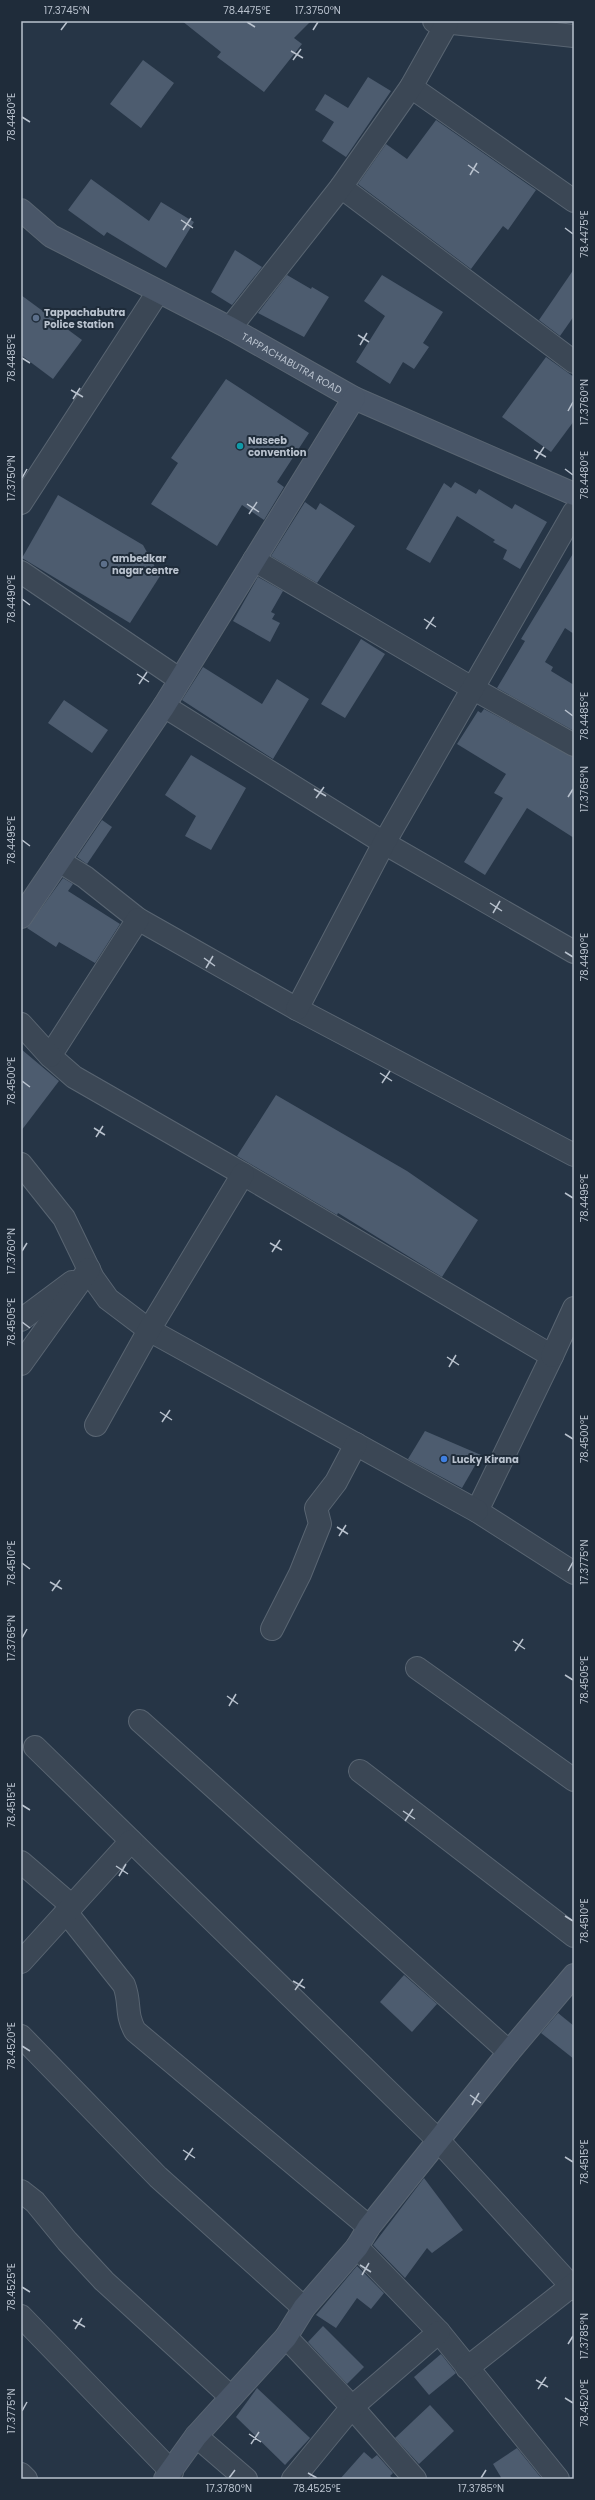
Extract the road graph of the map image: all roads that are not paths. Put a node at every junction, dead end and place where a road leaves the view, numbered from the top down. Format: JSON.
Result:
{"nodes":[{"id":1,"x":440,"y":22,"type":"edge"},
{"id":2,"x":574,"y":36,"type":"edge"},
{"id":3,"x":411,"y":87,"type":"junction"},
{"id":4,"x":341,"y":187,"type":"junction"},
{"id":5,"x":574,"y":201,"type":"edge"},
{"id":6,"x":21,"y":210,"type":"edge"},
{"id":7,"x":158,"y":292,"type":"junction"},
{"id":8,"x":230,"y":328,"type":"junction"},
{"id":9,"x":574,"y":362,"type":"edge"},
{"id":10,"x":354,"y":398,"type":"junction"},
{"id":11,"x":574,"y":494,"type":"edge"},
{"id":12,"x":21,"y":503,"type":"edge"},
{"id":13,"x":574,"y":512,"type":"edge"},
{"id":14,"x":254,"y":560,"type":"junction"},
{"id":15,"x":21,"y":572,"type":"edge"},
{"id":16,"x":179,"y":679,"type":"junction"},
{"id":17,"x":472,"y":688,"type":"junction"},
{"id":18,"x":164,"y":706,"type":"junction"},
{"id":19,"x":574,"y":744,"type":"edge"},
{"id":20,"x":384,"y":843,"type":"junction"},
{"id":21,"x":59,"y":861,"type":"junction"},
{"id":22,"x":21,"y":917,"type":"edge"},
{"id":23,"x":138,"y":919,"type":"junction"},
{"id":24,"x":574,"y":952,"type":"edge"},
{"id":25,"x":297,"y":1009,"type":"junction"},
{"id":26,"x":21,"y":1024,"type":"edge"},
{"id":27,"x":50,"y":1056,"type":"junction"},
{"id":28,"x":574,"y":1156,"type":"edge"},
{"id":29,"x":23,"y":1169,"type":"edge"},
{"id":30,"x":243,"y":1174,"type":"junction"},
{"id":31,"x":89,"y":1269,"type":"junction"},
{"id":32,"x":574,"y":1308,"type":"edge"},
{"id":33,"x":21,"y":1320,"type":"edge"},
{"id":34,"x":149,"y":1330,"type":"junction"},
{"id":35,"x":552,"y":1356,"type":"junction"},
{"id":36,"x":21,"y":1364,"type":"edge"},
{"id":37,"x":96,"y":1424,"type":"dead end"},
{"id":38,"x":356,"y":1444,"type":"junction"},
{"id":39,"x":477,"y":1511,"type":"junction"},
{"id":40,"x":574,"y":1573,"type":"edge"},
{"id":41,"x":272,"y":1629,"type":"dead end"},
{"id":42,"x":417,"y":1668,"type":"dead end"},
{"id":43,"x":140,"y":1721,"type":"dead end"},
{"id":44,"x":35,"y":1747,"type":"dead end"},
{"id":45,"x":360,"y":1771,"type":"dead end"},
{"id":46,"x":574,"y":1780,"type":"edge"},
{"id":47,"x":131,"y":1841,"type":"junction"},
{"id":48,"x":21,"y":1862,"type":"edge"},
{"id":49,"x":69,"y":1909,"type":"junction"},
{"id":50,"x":574,"y":1936,"type":"edge"},
{"id":51,"x":21,"y":1962,"type":"edge"},
{"id":52,"x":572,"y":1983,"type":"edge"},
{"id":53,"x":21,"y":2036,"type":"edge"},
{"id":54,"x":509,"y":2052,"type":"junction"},
{"id":55,"x":438,"y":2140,"type":"junction"},
{"id":56,"x":21,"y":2191,"type":"edge"},
{"id":57,"x":369,"y":2227,"type":"junction"},
{"id":58,"x":357,"y":2247,"type":"junction"},
{"id":59,"x":573,"y":2286,"type":"edge"},
{"id":60,"x":304,"y":2308,"type":"junction"},
{"id":61,"x":21,"y":2316,"type":"edge"},
{"id":62,"x":439,"y":2332,"type":"junction"},
{"id":63,"x":286,"y":2337,"type":"junction"},
{"id":64,"x":467,"y":2368,"type":"junction"},
{"id":65,"x":231,"y":2397,"type":"junction"},
{"id":66,"x":352,"y":2407,"type":"junction"},
{"id":67,"x":196,"y":2436,"type":"junction"},
{"id":68,"x":21,"y":2474,"type":"edge"},
{"id":69,"x":169,"y":2476,"type":"edge"},
{"id":70,"x":26,"y":2479,"type":"edge"},
{"id":71,"x":246,"y":2479,"type":"edge"},
{"id":72,"x":293,"y":2479,"type":"edge"},
{"id":73,"x":414,"y":2479,"type":"edge"},
{"id":74,"x":558,"y":2479,"type":"edge"}],
"edges":[{"from":1,"to":2,"type":"street"},
{"from":1,"to":3,"type":"street"},
{"from":3,"to":4,"type":"street"},
{"from":3,"to":5,"type":"street"},
{"from":4,"to":8,"type":"street"},
{"from":4,"to":9,"type":"street"},
{"from":6,"to":7,"type":"street","name":"TAPPACHABUTRA ROAD"},
{"from":7,"to":8,"type":"street","name":"TAPPACHABUTRA ROAD"},
{"from":7,"to":12,"type":"street"},
{"from":8,"to":10,"type":"street","name":"TAPPACHABUTRA ROAD"},
{"from":10,"to":11,"type":"street","name":"TAPPACHABUTRA ROAD"},
{"from":10,"to":14,"type":"street"},
{"from":13,"to":17,"type":"street"},
{"from":14,"to":16,"type":"street"},
{"from":14,"to":17,"type":"street"},
{"from":15,"to":16,"type":"street"},
{"from":16,"to":18,"type":"street"},
{"from":17,"to":19,"type":"street"},
{"from":17,"to":20,"type":"street"},
{"from":18,"to":20,"type":"street"},
{"from":18,"to":21,"type":"street"},
{"from":20,"to":24,"type":"street"},
{"from":20,"to":25,"type":"street"},
{"from":21,"to":22,"type":"street"},
{"from":21,"to":23,"type":"street"},
{"from":23,"to":25,"type":"street"},
{"from":23,"to":27,"type":"street"},
{"from":25,"to":28,"type":"street"},
{"from":26,"to":27,"type":"street"},
{"from":27,"to":30,"type":"street"},
{"from":29,"to":31,"type":"street"},
{"from":30,"to":34,"type":"street"},
{"from":30,"to":35,"type":"street"},
{"from":31,"to":33,"type":"street"},
{"from":31,"to":34,"type":"street"},
{"from":31,"to":36,"type":"street"},
{"from":32,"to":35,"type":"street"},
{"from":34,"to":37,"type":"street"},
{"from":34,"to":38,"type":"street"},
{"from":35,"to":39,"type":"street"},
{"from":38,"to":39,"type":"street"},
{"from":38,"to":41,"type":"street"},
{"from":39,"to":40,"type":"street"},
{"from":42,"to":46,"type":"street"},
{"from":43,"to":54,"type":"street"},
{"from":44,"to":47,"type":"street"},
{"from":45,"to":50,"type":"street"},
{"from":47,"to":49,"type":"street"},
{"from":47,"to":55,"type":"street"},
{"from":48,"to":49,"type":"street"},
{"from":49,"to":51,"type":"street"},
{"from":49,"to":57,"type":"street"},
{"from":52,"to":54,"type":"street"},
{"from":53,"to":60,"type":"street"},
{"from":54,"to":55,"type":"street"},
{"from":55,"to":57,"type":"street"},
{"from":55,"to":59,"type":"street"},
{"from":56,"to":65,"type":"street"},
{"from":57,"to":58,"type":"street"},
{"from":58,"to":60,"type":"street"},
{"from":58,"to":62,"type":"street"},
{"from":59,"to":64,"type":"street"},
{"from":60,"to":63,"type":"street"},
{"from":61,"to":69,"type":"street"},
{"from":62,"to":64,"type":"street"},
{"from":62,"to":66,"type":"street"},
{"from":63,"to":65,"type":"street"},
{"from":63,"to":66,"type":"street"},
{"from":64,"to":74,"type":"street"},
{"from":65,"to":67,"type":"street"},
{"from":66,"to":72,"type":"street"},
{"from":66,"to":73,"type":"street"},
{"from":67,"to":69,"type":"street"},
{"from":67,"to":71,"type":"street"},
{"from":68,"to":70,"type":"street"}]}
